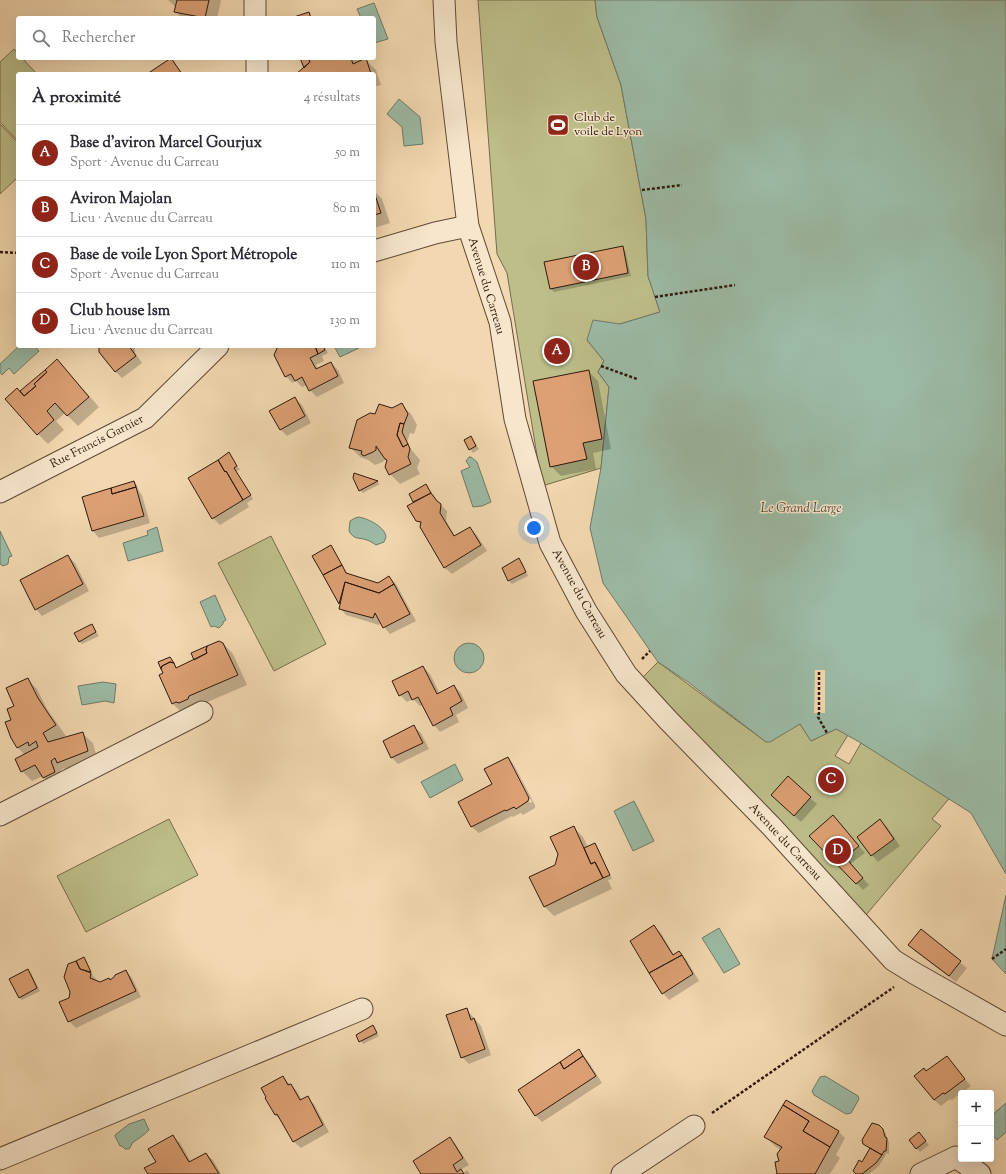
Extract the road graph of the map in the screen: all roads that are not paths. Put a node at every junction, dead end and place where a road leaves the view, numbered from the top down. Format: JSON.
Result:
{"nodes":[{"id":1,"x":255,"y":0,"type":"edge"},
{"id":2,"x":444,"y":0,"type":"edge"},
{"id":3,"x":255,"y":16,"type":"edge"},
{"id":4,"x":257,"y":60,"type":"edge"},
{"id":5,"x":257,"y":72,"type":"edge"},
{"id":6,"x":468,"y":226,"type":"junction"},
{"id":7,"x":376,"y":250,"type":"edge"},
{"id":8,"x":216,"y":348,"type":"edge"},
{"id":9,"x":0,"y":492,"type":"edge"},
{"id":10,"x":202,"y":712,"type":"dead end"},
{"id":11,"x":0,"y":815,"type":"edge"},
{"id":12,"x":362,"y":1010,"type":"dead end"},
{"id":13,"x":1006,"y":1026,"type":"edge"},
{"id":14,"x":694,"y":1126,"type":"road end"},
{"id":15,"x":0,"y":1159,"type":"edge"},
{"id":16,"x":622,"y":1174,"type":"edge"},
{"id":17,"x":921,"y":1174,"type":"edge"},
{"id":18,"x":980,"y":1174,"type":"edge"}],
"edges":[{"from":1,"to":3,"type":"street"},
{"from":2,"to":6,"type":"street","name":"Avenue du Carreau"},
{"from":4,"to":5,"type":"street"},
{"from":6,"to":7,"type":"street"},
{"from":6,"to":13,"type":"street","name":"Avenue du Carreau"},
{"from":8,"to":9,"type":"street","name":"Rue Francis Garnier"},
{"from":10,"to":11,"type":"street"},
{"from":12,"to":15,"type":"street"},
{"from":14,"to":16,"type":"street"},
{"from":17,"to":18,"type":"street"}]}
